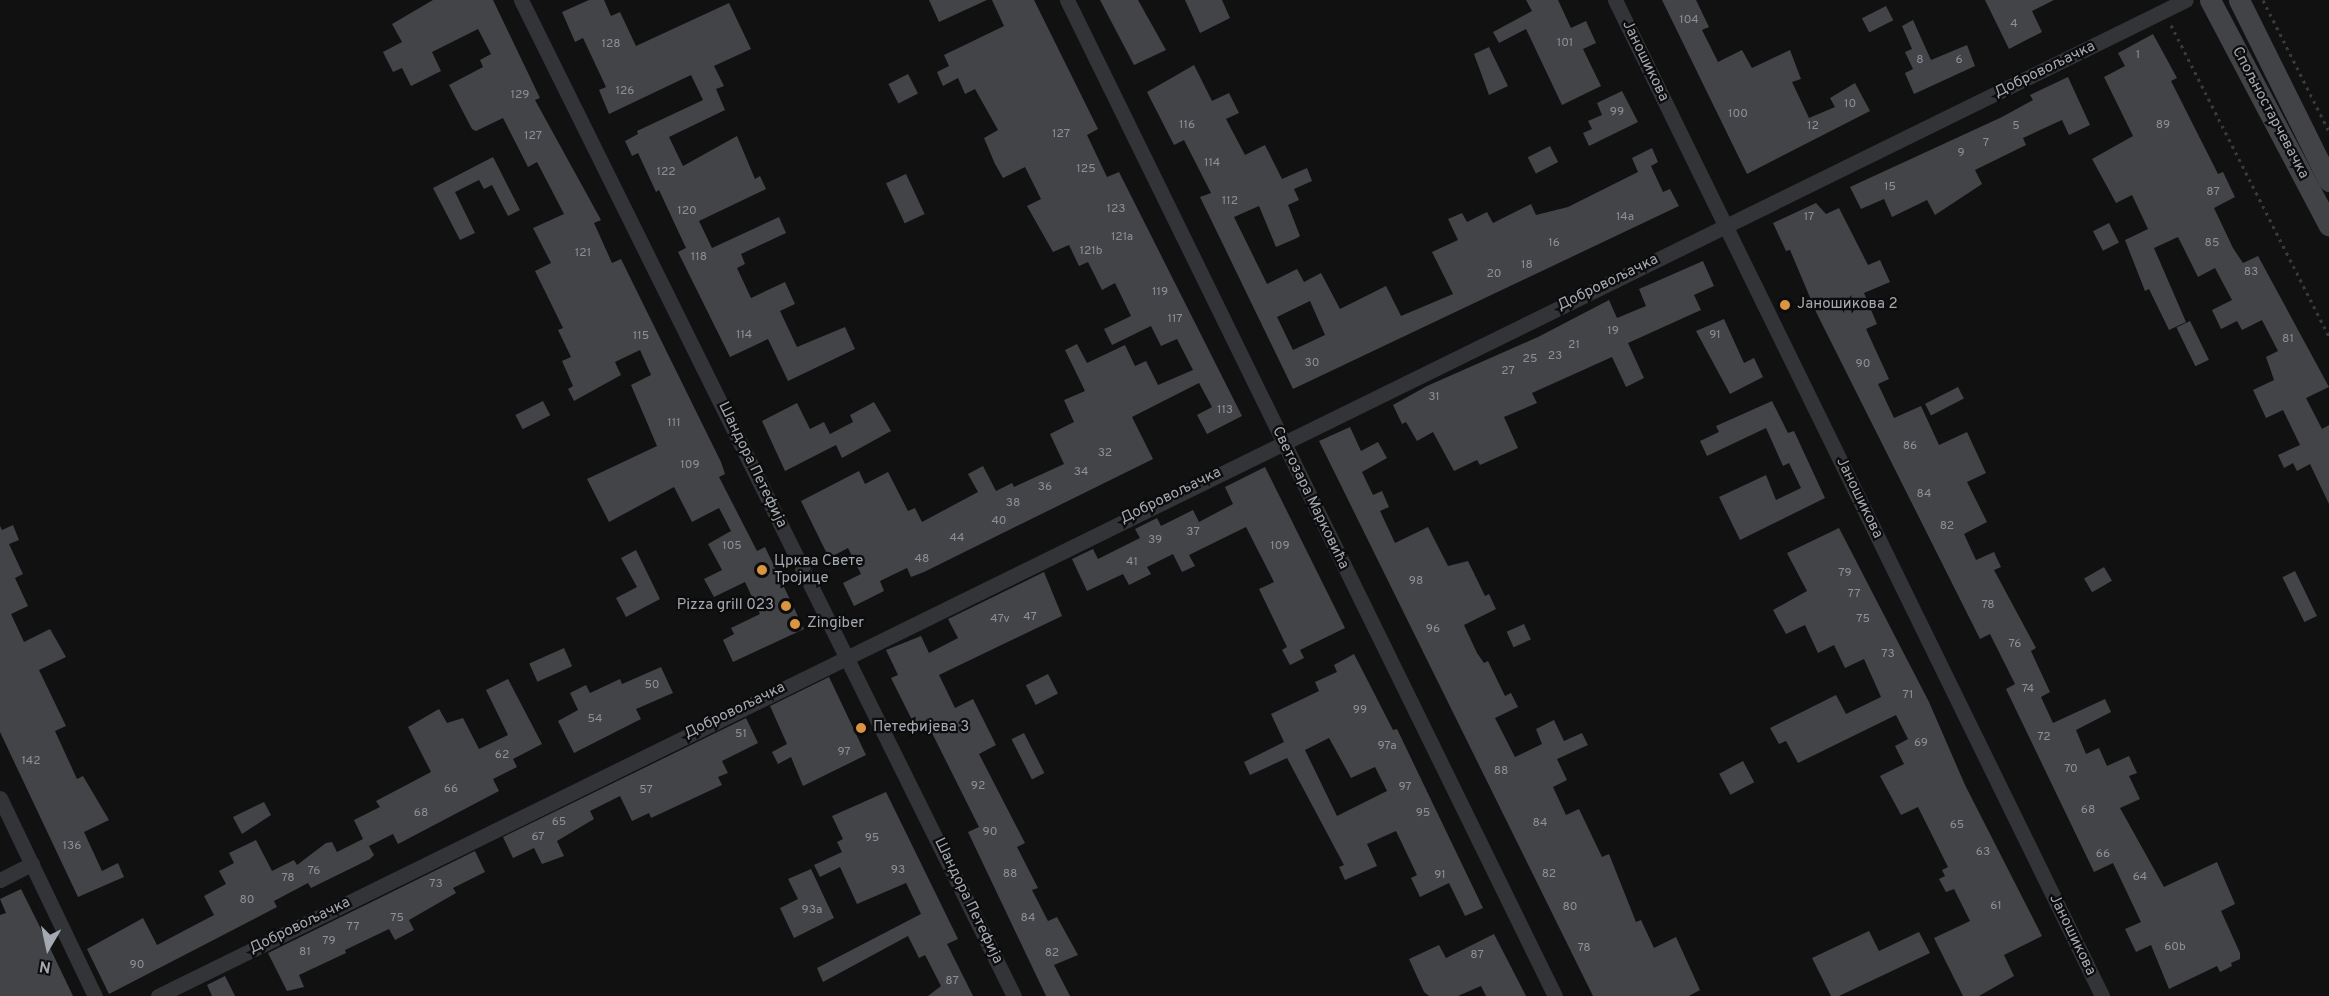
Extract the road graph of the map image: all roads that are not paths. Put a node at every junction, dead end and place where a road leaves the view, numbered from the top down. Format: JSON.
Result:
{"nodes":[{"id":1,"x":521,"y":0,"type":"edge"},
{"id":2,"x":1067,"y":0,"type":"edge"},
{"id":3,"x":1615,"y":0,"type":"edge"},
{"id":4,"x":2186,"y":0,"type":"edge"},
{"id":5,"x":2210,"y":0,"type":"edge"},
{"id":6,"x":2238,"y":0,"type":"edge"},
{"id":7,"x":2329,"y":181,"type":"edge"},
{"id":8,"x":1726,"y":226,"type":"junction"},
{"id":9,"x":2329,"y":226,"type":"edge"},
{"id":10,"x":1282,"y":441,"type":"junction"},
{"id":11,"x":847,"y":655,"type":"junction"},
{"id":12,"x":0,"y":798,"type":"edge"},
{"id":13,"x":32,"y":864,"type":"junction"},
{"id":14,"x":0,"y":880,"type":"edge"},
{"id":15,"x":95,"y":996,"type":"edge"},
{"id":16,"x":158,"y":996,"type":"edge"},
{"id":17,"x":1014,"y":996,"type":"edge"},
{"id":18,"x":1555,"y":996,"type":"edge"},
{"id":19,"x":2102,"y":996,"type":"edge"}],
"edges":[{"from":1,"to":11,"type":"street","name":"Шандора Петефија"},
{"from":2,"to":10,"type":"street","name":"Светозара Марковића"},
{"from":3,"to":8,"type":"street","name":"Јаношикова"},
{"from":4,"to":8,"type":"street","name":"Добровољачка"},
{"from":5,"to":9,"type":"street","name":"Спољностарчевачка"},
{"from":6,"to":7,"type":"street","name":"Спољностарчевачка"},
{"from":8,"to":10,"type":"street","name":"Добровољачка"},
{"from":8,"to":19,"type":"street","name":"Јаношикова"},
{"from":10,"to":11,"type":"street","name":"Добровољачка"},
{"from":10,"to":18,"type":"street","name":"Светозара Марковића"},
{"from":11,"to":16,"type":"street","name":"Добровољачка"},
{"from":11,"to":17,"type":"street","name":"Шандора Петефија"},
{"from":12,"to":13,"type":"street"},
{"from":13,"to":14,"type":"street"},
{"from":13,"to":15,"type":"street"}]}
